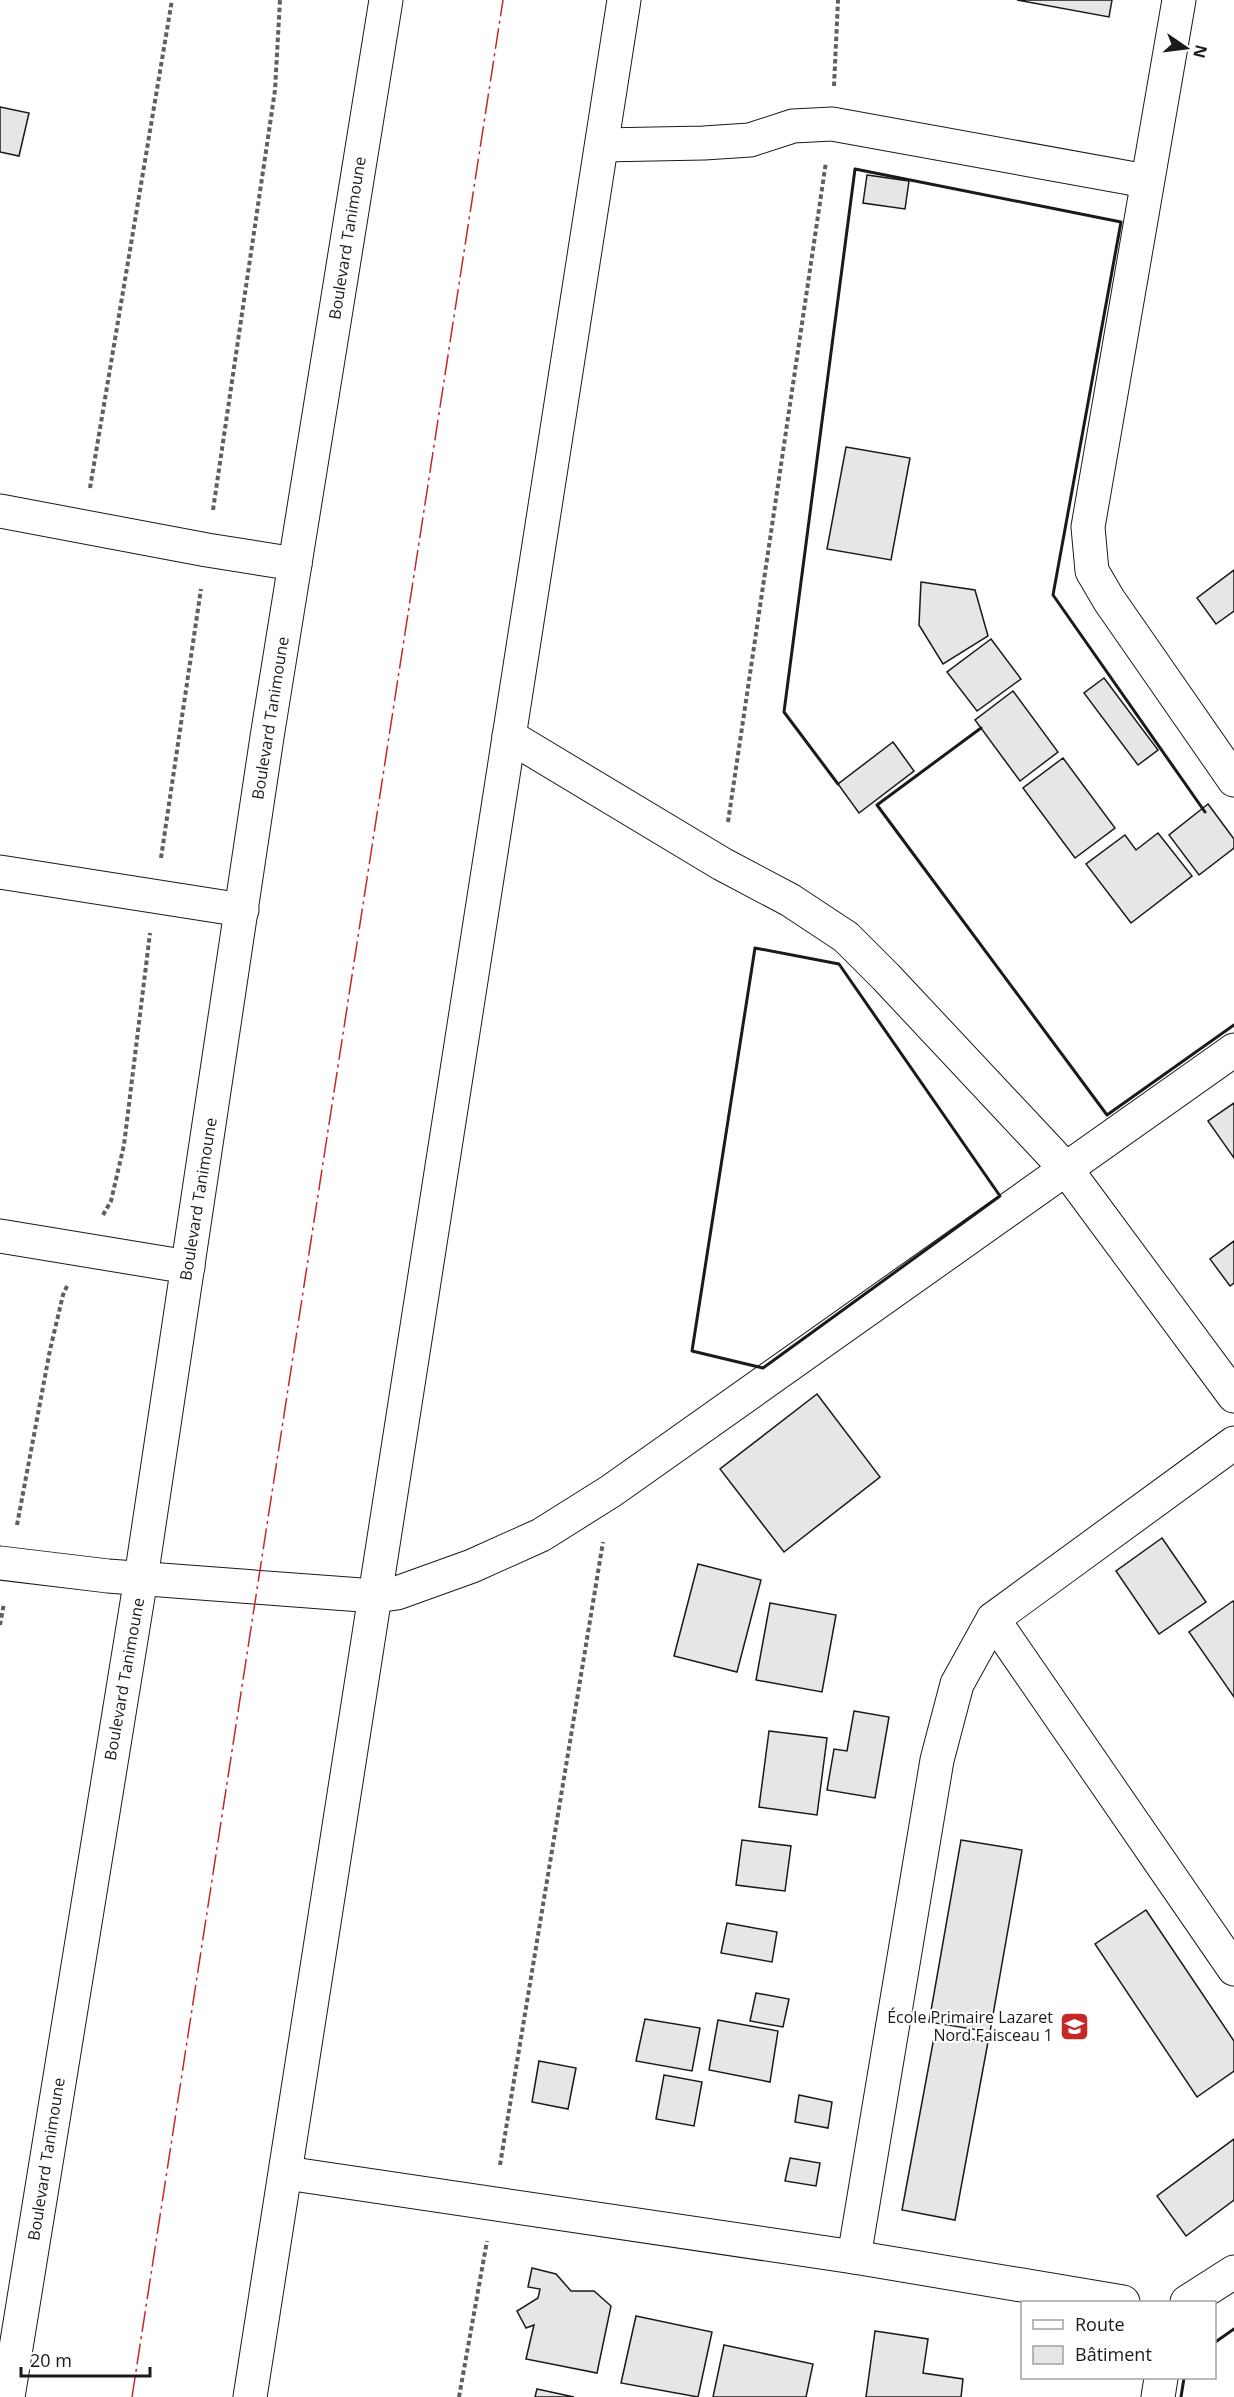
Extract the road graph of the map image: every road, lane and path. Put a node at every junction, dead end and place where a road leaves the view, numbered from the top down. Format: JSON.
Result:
{"nodes":[{"id":1,"x":172,"y":0,"type":"edge"},
{"id":2,"x":280,"y":0,"type":"edge"},
{"id":3,"x":386,"y":0,"type":"edge"},
{"id":4,"x":624,"y":0,"type":"edge"},
{"id":5,"x":838,"y":0,"type":"edge"},
{"id":6,"x":1179,"y":0,"type":"edge"},
{"id":7,"x":832,"y":124,"type":"junction"},
{"id":8,"x":602,"y":145,"type":"junction"},
{"id":9,"x":1146,"y":181,"type":"junction"},
{"id":10,"x":0,"y":511,"type":"edge"},
{"id":11,"x":84,"y":526,"type":"junction"},
{"id":12,"x":207,"y":550,"type":"junction"},
{"id":13,"x":295,"y":564,"type":"junction"},
{"id":14,"x":509,"y":736,"type":"junction"},
{"id":15,"x":1234,"y":780,"type":"edge"},
{"id":16,"x":722,"y":864,"type":"junction"},
{"id":17,"x":0,"y":872,"type":"edge"},
{"id":18,"x":155,"y":897,"type":"junction"},
{"id":19,"x":242,"y":910,"type":"junction"},
{"id":20,"x":1234,"y":1050,"type":"edge"},
{"id":21,"x":1066,"y":1169,"type":"junction"},
{"id":22,"x":0,"y":1236,"type":"edge"},
{"id":23,"x":84,"y":1250,"type":"junction"},
{"id":24,"x":188,"y":1267,"type":"junction"},
{"id":25,"x":1234,"y":1396,"type":"edge"},
{"id":26,"x":1234,"y":1443,"type":"edge"},
{"id":27,"x":611,"y":1491,"type":"junction"},
{"id":28,"x":5,"y":1564,"type":"edge"},
{"id":29,"x":141,"y":1578,"type":"junction"},
{"id":30,"x":375,"y":1596,"type":"junction"},
{"id":31,"x":993,"y":1618,"type":"junction"},
{"id":32,"x":0,"y":1625,"type":"edge"},
{"id":33,"x":1234,"y":1969,"type":"edge"},
{"id":34,"x":286,"y":2173,"type":"junction"},
{"id":35,"x":494,"y":2205,"type":"junction"},
{"id":36,"x":854,"y":2257,"type":"junction"},
{"id":37,"x":1234,"y":2272,"type":"edge"},
{"id":38,"x":1117,"y":2301,"type":"edge"},
{"id":39,"x":1189,"y":2301,"type":"edge"},
{"id":40,"x":1161,"y":2379,"type":"edge"},
{"id":41,"x":8,"y":2397,"type":"edge"},
{"id":42,"x":250,"y":2397,"type":"edge"},
{"id":43,"x":459,"y":2397,"type":"edge"},
{"id":44,"x":1158,"y":2397,"type":"edge"}],
"edges":[{"from":1,"to":11,"type":"path"},
{"from":2,"to":12,"type":"path"},
{"from":3,"to":13,"type":"street","name":"Boulevard Tanimoune"},
{"from":4,"to":8,"type":"street"},
{"from":5,"to":7,"type":"path"},
{"from":6,"to":9,"type":"street"},
{"from":7,"to":8,"type":"street"},
{"from":7,"to":9,"type":"street"},
{"from":7,"to":16,"type":"path"},
{"from":8,"to":14,"type":"street"},
{"from":9,"to":15,"type":"street"},
{"from":10,"to":11,"type":"street"},
{"from":11,"to":12,"type":"street"},
{"from":12,"to":13,"type":"street"},
{"from":12,"to":18,"type":"path"},
{"from":13,"to":19,"type":"street","name":"Boulevard Tanimoune"},
{"from":14,"to":16,"type":"street"},
{"from":14,"to":30,"type":"street"},
{"from":16,"to":21,"type":"street"},
{"from":17,"to":18,"type":"street"},
{"from":18,"to":19,"type":"street"},
{"from":18,"to":23,"type":"path"},
{"from":19,"to":24,"type":"street","name":"Boulevard Tanimoune"},
{"from":20,"to":21,"type":"street"},
{"from":21,"to":25,"type":"street"},
{"from":21,"to":27,"type":"street"},
{"from":22,"to":23,"type":"street"},
{"from":23,"to":24,"type":"street"},
{"from":23,"to":28,"type":"path"},
{"from":24,"to":29,"type":"street","name":"Boulevard Tanimoune"},
{"from":26,"to":31,"type":"street"},
{"from":27,"to":30,"type":"street"},
{"from":27,"to":35,"type":"path"},
{"from":28,"to":29,"type":"street"},
{"from":28,"to":32,"type":"path"},
{"from":29,"to":30,"type":"street"},
{"from":29,"to":41,"type":"street","name":"Boulevard Tanimoune"},
{"from":30,"to":34,"type":"street"},
{"from":31,"to":33,"type":"street"},
{"from":31,"to":36,"type":"street"},
{"from":34,"to":35,"type":"street"},
{"from":34,"to":42,"type":"street"},
{"from":35,"to":36,"type":"street"},
{"from":35,"to":43,"type":"path"},
{"from":36,"to":38,"type":"street"},
{"from":37,"to":39,"type":"street"},
{"from":40,"to":44,"type":"street"}]}
